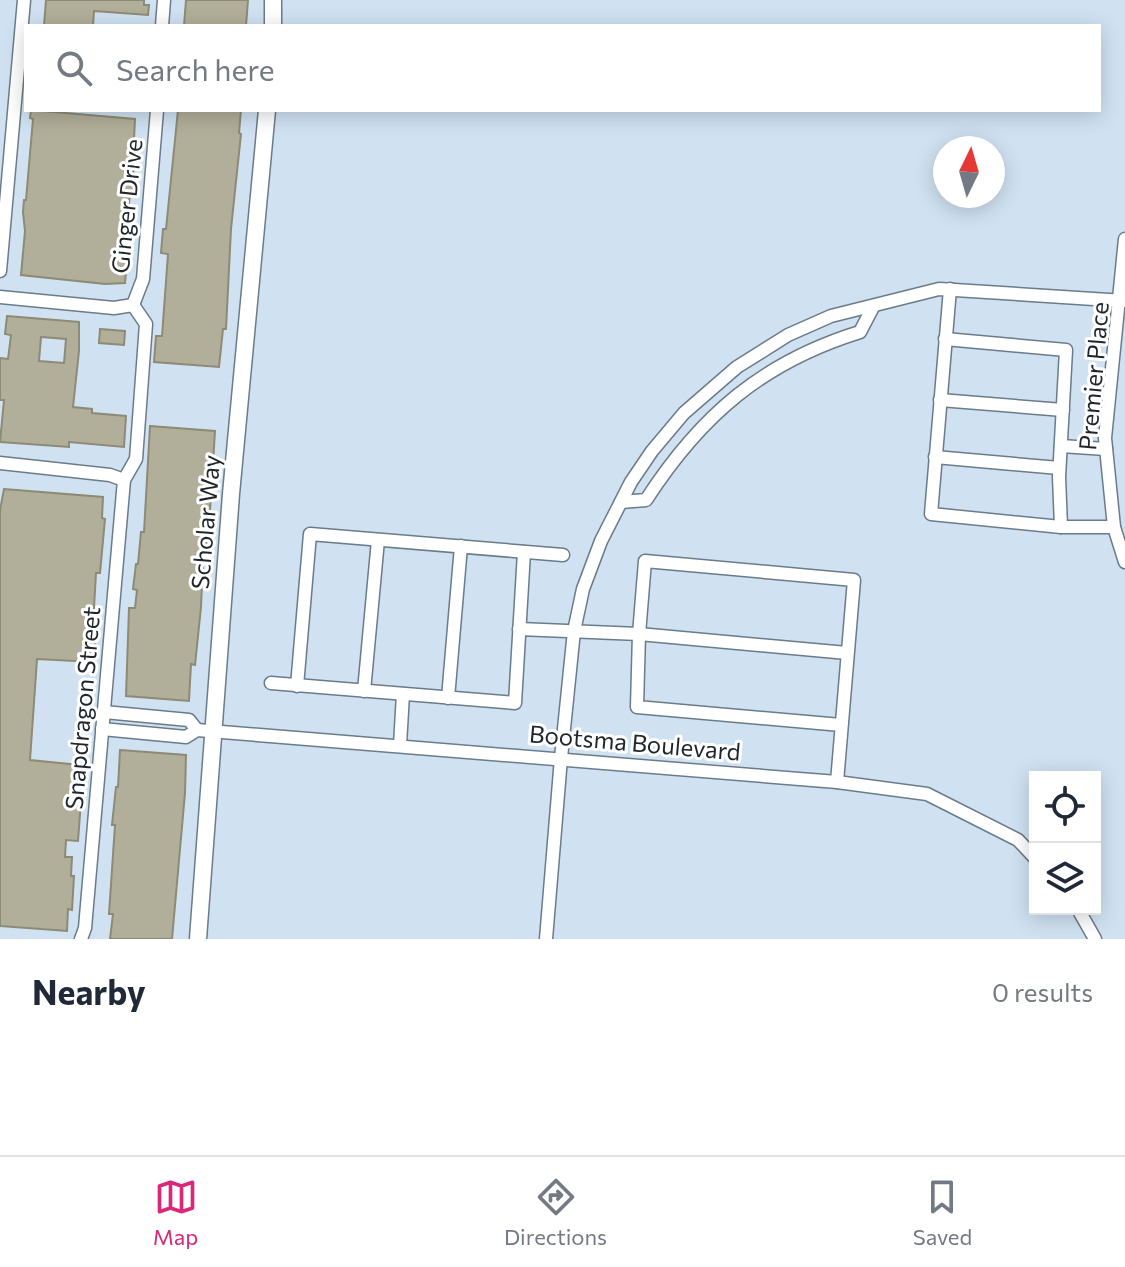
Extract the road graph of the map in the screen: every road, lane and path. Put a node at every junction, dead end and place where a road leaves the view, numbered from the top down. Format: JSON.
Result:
{"nodes":[{"id":1,"x":24,"y":0,"type":"edge"},
{"id":2,"x":164,"y":0,"type":"edge"},
{"id":3,"x":273,"y":0,"type":"edge"},
{"id":4,"x":162,"y":24,"type":"edge"},
{"id":5,"x":273,"y":24,"type":"edge"},
{"id":6,"x":157,"y":112,"type":"edge"},
{"id":7,"x":267,"y":112,"type":"edge"},
{"id":8,"x":1125,"y":239,"type":"edge"},
{"id":9,"x":0,"y":271,"type":"edge"},
{"id":10,"x":950,"y":289,"type":"junction"},
{"id":11,"x":0,"y":297,"type":"edge"},
{"id":12,"x":1123,"y":300,"type":"edge"},
{"id":13,"x":133,"y":305,"type":"junction"},
{"id":14,"x":873,"y":307,"type":"junction"},
{"id":15,"x":945,"y":339,"type":"junction"},
{"id":16,"x":940,"y":400,"type":"junction"},
{"id":17,"x":1063,"y":410,"type":"junction"},
{"id":18,"x":1061,"y":446,"type":"junction"},
{"id":19,"x":1106,"y":449,"type":"junction"},
{"id":20,"x":935,"y":457,"type":"junction"},
{"id":21,"x":0,"y":463,"type":"edge"},
{"id":22,"x":1059,"y":468,"type":"junction"},
{"id":23,"x":124,"y":480,"type":"junction"},
{"id":24,"x":621,"y":502,"type":"junction"},
{"id":25,"x":1061,"y":527,"type":"junction"},
{"id":26,"x":1114,"y":527,"type":"junction"},
{"id":27,"x":378,"y":540,"type":"junction"},
{"id":28,"x":461,"y":546,"type":"junction"},
{"id":29,"x":524,"y":552,"type":"junction"},
{"id":30,"x":563,"y":555,"type":"dead end"},
{"id":31,"x":1125,"y":562,"type":"edge"},
{"id":32,"x":519,"y":629,"type":"junction"},
{"id":33,"x":574,"y":631,"type":"junction"},
{"id":34,"x":639,"y":634,"type":"junction"},
{"id":35,"x":847,"y":653,"type":"junction"},
{"id":36,"x":271,"y":683,"type":"dead end"},
{"id":37,"x":297,"y":686,"type":"junction"},
{"id":38,"x":364,"y":691,"type":"junction"},
{"id":39,"x":403,"y":694,"type":"junction"},
{"id":40,"x":448,"y":698,"type":"junction"},
{"id":41,"x":104,"y":712,"type":"junction"},
{"id":42,"x":841,"y":725,"type":"junction"},
{"id":43,"x":102,"y":729,"type":"junction"},
{"id":44,"x":204,"y":730,"type":"junction"},
{"id":45,"x":400,"y":745,"type":"junction"},
{"id":46,"x":561,"y":758,"type":"junction"},
{"id":47,"x":837,"y":782,"type":"junction"},
{"id":48,"x":1029,"y":852,"type":"edge"},
{"id":49,"x":1081,"y":915,"type":"edge"},
{"id":50,"x":81,"y":939,"type":"edge"},
{"id":51,"x":198,"y":939,"type":"edge"},
{"id":52,"x":546,"y":939,"type":"edge"},
{"id":53,"x":1095,"y":939,"type":"edge"}],
"edges":[{"from":1,"to":9,"type":"street"},
{"from":2,"to":4,"type":"street"},
{"from":3,"to":5,"type":"street"},
{"from":6,"to":13,"type":"street","name":"Ginger Drive"},
{"from":7,"to":44,"type":"street","name":"Scholar Way"},
{"from":8,"to":12,"type":"street","name":"Premier Place"},
{"from":10,"to":12,"type":"street"},
{"from":10,"to":14,"type":"street"},
{"from":10,"to":15,"type":"street"},
{"from":11,"to":13,"type":"street"},
{"from":12,"to":19,"type":"street","name":"Premier Place"},
{"from":13,"to":23,"type":"street","name":"Snapdragon Street"},
{"from":14,"to":24,"type":"street"},
{"from":14,"to":24,"type":"street"},
{"from":15,"to":16,"type":"street"},
{"from":15,"to":17,"type":"street"},
{"from":16,"to":17,"type":"street"},
{"from":16,"to":20,"type":"street"},
{"from":17,"to":18,"type":"street"},
{"from":18,"to":19,"type":"street"},
{"from":18,"to":22,"type":"street"},
{"from":19,"to":26,"type":"street","name":"Premier Place"},
{"from":20,"to":22,"type":"street"},
{"from":20,"to":25,"type":"street"},
{"from":21,"to":23,"type":"street"},
{"from":22,"to":25,"type":"street"},
{"from":23,"to":41,"type":"street","name":"Snapdragon Street"},
{"from":24,"to":33,"type":"street"},
{"from":25,"to":26,"type":"street"},
{"from":26,"to":31,"type":"street","name":"Premier Place"},
{"from":27,"to":28,"type":"street"},
{"from":27,"to":37,"type":"street"},
{"from":27,"to":38,"type":"street"},
{"from":28,"to":29,"type":"street"},
{"from":28,"to":40,"type":"street"},
{"from":29,"to":30,"type":"street"},
{"from":29,"to":32,"type":"street"},
{"from":32,"to":33,"type":"street"},
{"from":32,"to":40,"type":"street"},
{"from":33,"to":34,"type":"street"},
{"from":33,"to":46,"type":"street"},
{"from":34,"to":35,"type":"street"},
{"from":34,"to":35,"type":"street"},
{"from":34,"to":42,"type":"street"},
{"from":35,"to":42,"type":"street"},
{"from":36,"to":37,"type":"street"},
{"from":37,"to":38,"type":"street"},
{"from":38,"to":39,"type":"street"},
{"from":39,"to":40,"type":"street"},
{"from":39,"to":45,"type":"street"},
{"from":41,"to":43,"type":"street","name":"Snapdragon Street"},
{"from":41,"to":44,"type":"street"},
{"from":42,"to":47,"type":"street"},
{"from":43,"to":44,"type":"street"},
{"from":43,"to":50,"type":"street","name":"Snapdragon Street"},
{"from":44,"to":45,"type":"street","name":"Bootsma Boulevard"},
{"from":44,"to":51,"type":"street","name":"Scholar Way"},
{"from":45,"to":46,"type":"street","name":"Bootsma Boulevard"},
{"from":46,"to":47,"type":"street","name":"Bootsma Boulevard"},
{"from":46,"to":52,"type":"street"},
{"from":47,"to":48,"type":"street","name":"Bootsma Boulevard"},
{"from":49,"to":53,"type":"street"}]}
